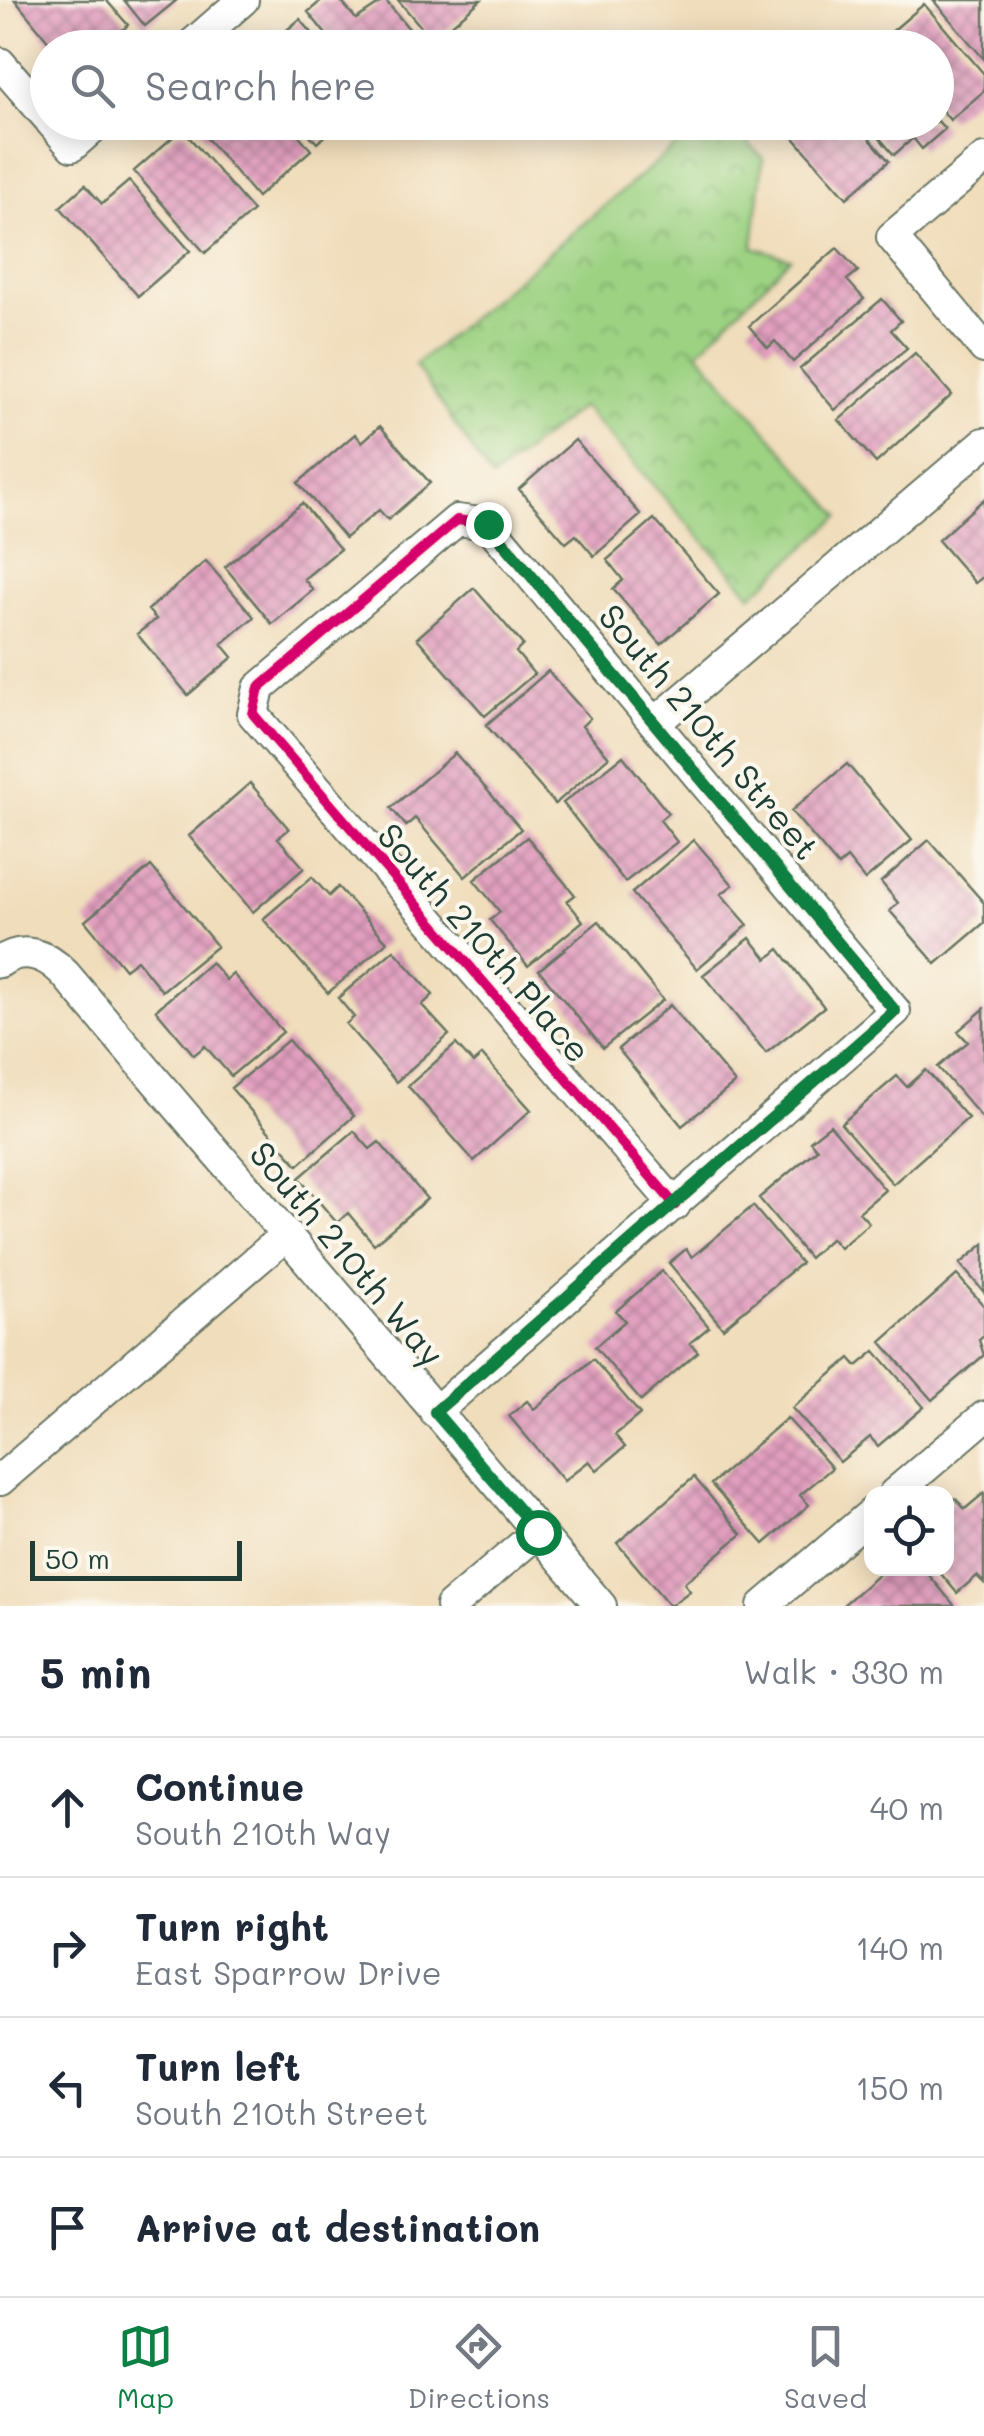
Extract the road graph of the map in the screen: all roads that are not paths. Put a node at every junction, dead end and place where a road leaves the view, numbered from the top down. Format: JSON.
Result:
{"nodes":[{"id":1,"x":244,"y":0,"type":"edge"},
{"id":2,"x":209,"y":30,"type":"edge"},
{"id":3,"x":0,"y":62,"type":"edge"},
{"id":4,"x":30,"y":97,"type":"edge"},
{"id":5,"x":984,"y":159,"type":"edge"},
{"id":6,"x":984,"y":348,"type":"edge"},
{"id":7,"x":984,"y":442,"type":"edge"},
{"id":8,"x":253,"y":714,"type":"joint"},
{"id":9,"x":655,"y":723,"type":"junction"},
{"id":10,"x":0,"y":962,"type":"edge"},
{"id":11,"x":675,"y":1205,"type":"junction"},
{"id":12,"x":284,"y":1237,"type":"junction"},
{"id":13,"x":435,"y":1412,"type":"junction"},
{"id":14,"x":984,"y":1416,"type":"edge"},
{"id":15,"x":0,"y":1480,"type":"edge"},
{"id":16,"x":903,"y":1486,"type":"edge"},
{"id":17,"x":864,"y":1520,"type":"edge"},
{"id":18,"x":538,"y":1532,"type":"junction"},
{"id":19,"x":451,"y":1606,"type":"edge"},
{"id":20,"x":601,"y":1606,"type":"edge"},
{"id":21,"x":763,"y":1606,"type":"edge"}],
"edges":[{"from":1,"to":2,"type":"street"},
{"from":3,"to":4,"type":"street"},
{"from":5,"to":6,"type":"street"},
{"from":7,"to":9,"type":"street"},
{"from":8,"to":9,"type":"street","name":"South 210th Street"},
{"from":8,"to":11,"type":"street","name":"South 210th Place"},
{"from":9,"to":11,"type":"street","name":"South 210th Street"},
{"from":10,"to":12,"type":"street","name":"South 210th Way"},
{"from":11,"to":13,"type":"street"},
{"from":12,"to":13,"type":"street","name":"South 210th Way"},
{"from":12,"to":15,"type":"street"},
{"from":13,"to":18,"type":"street","name":"South 210th Way"},
{"from":14,"to":16,"type":"street"},
{"from":17,"to":21,"type":"street"},
{"from":18,"to":19,"type":"street"},
{"from":18,"to":20,"type":"street","name":"South 210th Way"}]}
